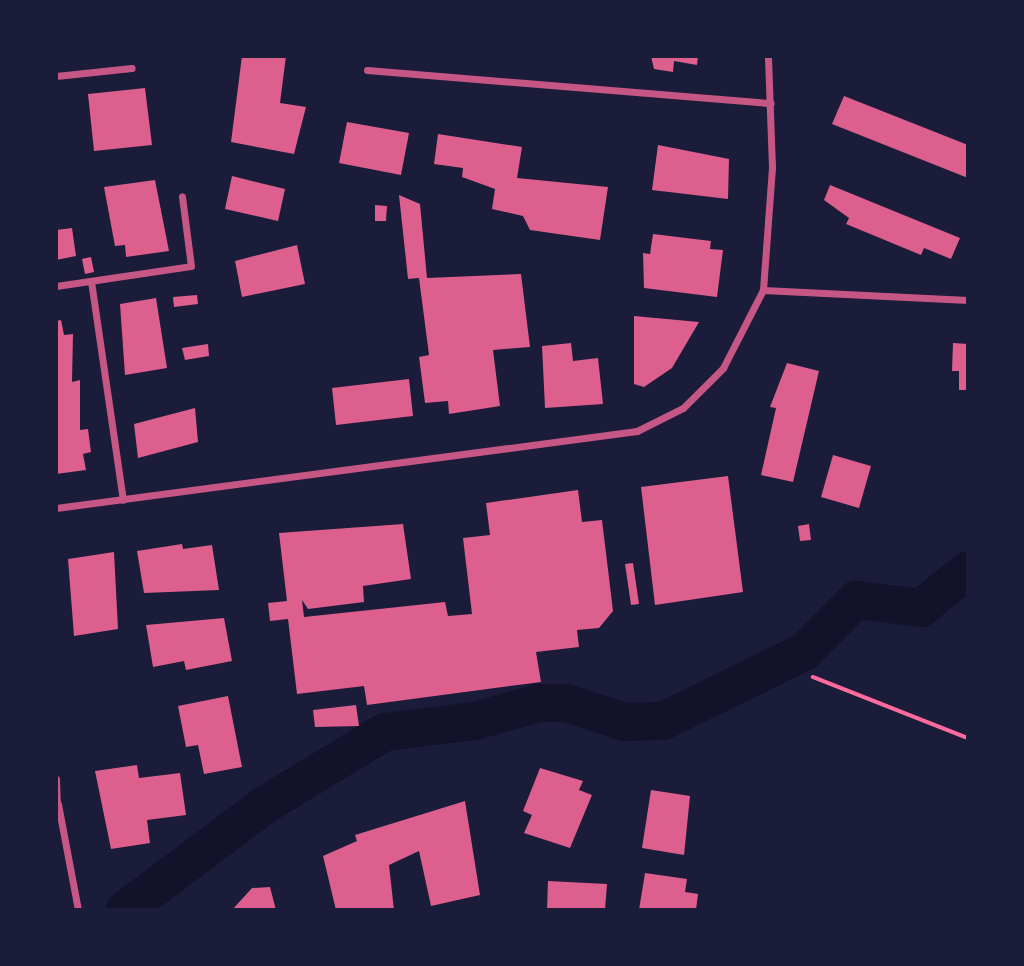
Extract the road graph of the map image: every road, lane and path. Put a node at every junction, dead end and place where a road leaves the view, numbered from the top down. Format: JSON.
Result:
{"nodes":[{"id":1,"x":768,"y":56,"type":"edge"},
{"id":2,"x":132,"y":68,"type":"dead end"},
{"id":3,"x":367,"y":70,"type":"dead end"},
{"id":4,"x":56,"y":76,"type":"edge"},
{"id":5,"x":771,"y":103,"type":"junction"},
{"id":6,"x":182,"y":197,"type":"dead end"},
{"id":7,"x":91,"y":281,"type":"junction"},
{"id":8,"x":56,"y":286,"type":"edge"},
{"id":9,"x":763,"y":289,"type":"junction"},
{"id":10,"x":968,"y":300,"type":"edge"},
{"id":11,"x":123,"y":500,"type":"junction"},
{"id":12,"x":56,"y":508,"type":"edge"},
{"id":13,"x":813,"y":677,"type":"dead end"},
{"id":14,"x":968,"y":738,"type":"edge"},
{"id":15,"x":56,"y":779,"type":"edge"},
{"id":16,"x":57,"y":806,"type":"edge"},
{"id":17,"x":78,"y":910,"type":"edge"}],
"edges":[{"from":1,"to":5,"type":"street"},
{"from":2,"to":4,"type":"street"},
{"from":3,"to":5,"type":"street"},
{"from":5,"to":9,"type":"street"},
{"from":6,"to":7,"type":"street"},
{"from":7,"to":8,"type":"street"},
{"from":7,"to":11,"type":"street"},
{"from":9,"to":10,"type":"street"},
{"from":9,"to":11,"type":"street"},
{"from":11,"to":12,"type":"street"},
{"from":13,"to":14,"type":"path"},
{"from":15,"to":16,"type":"street"},
{"from":16,"to":17,"type":"street"}]}
